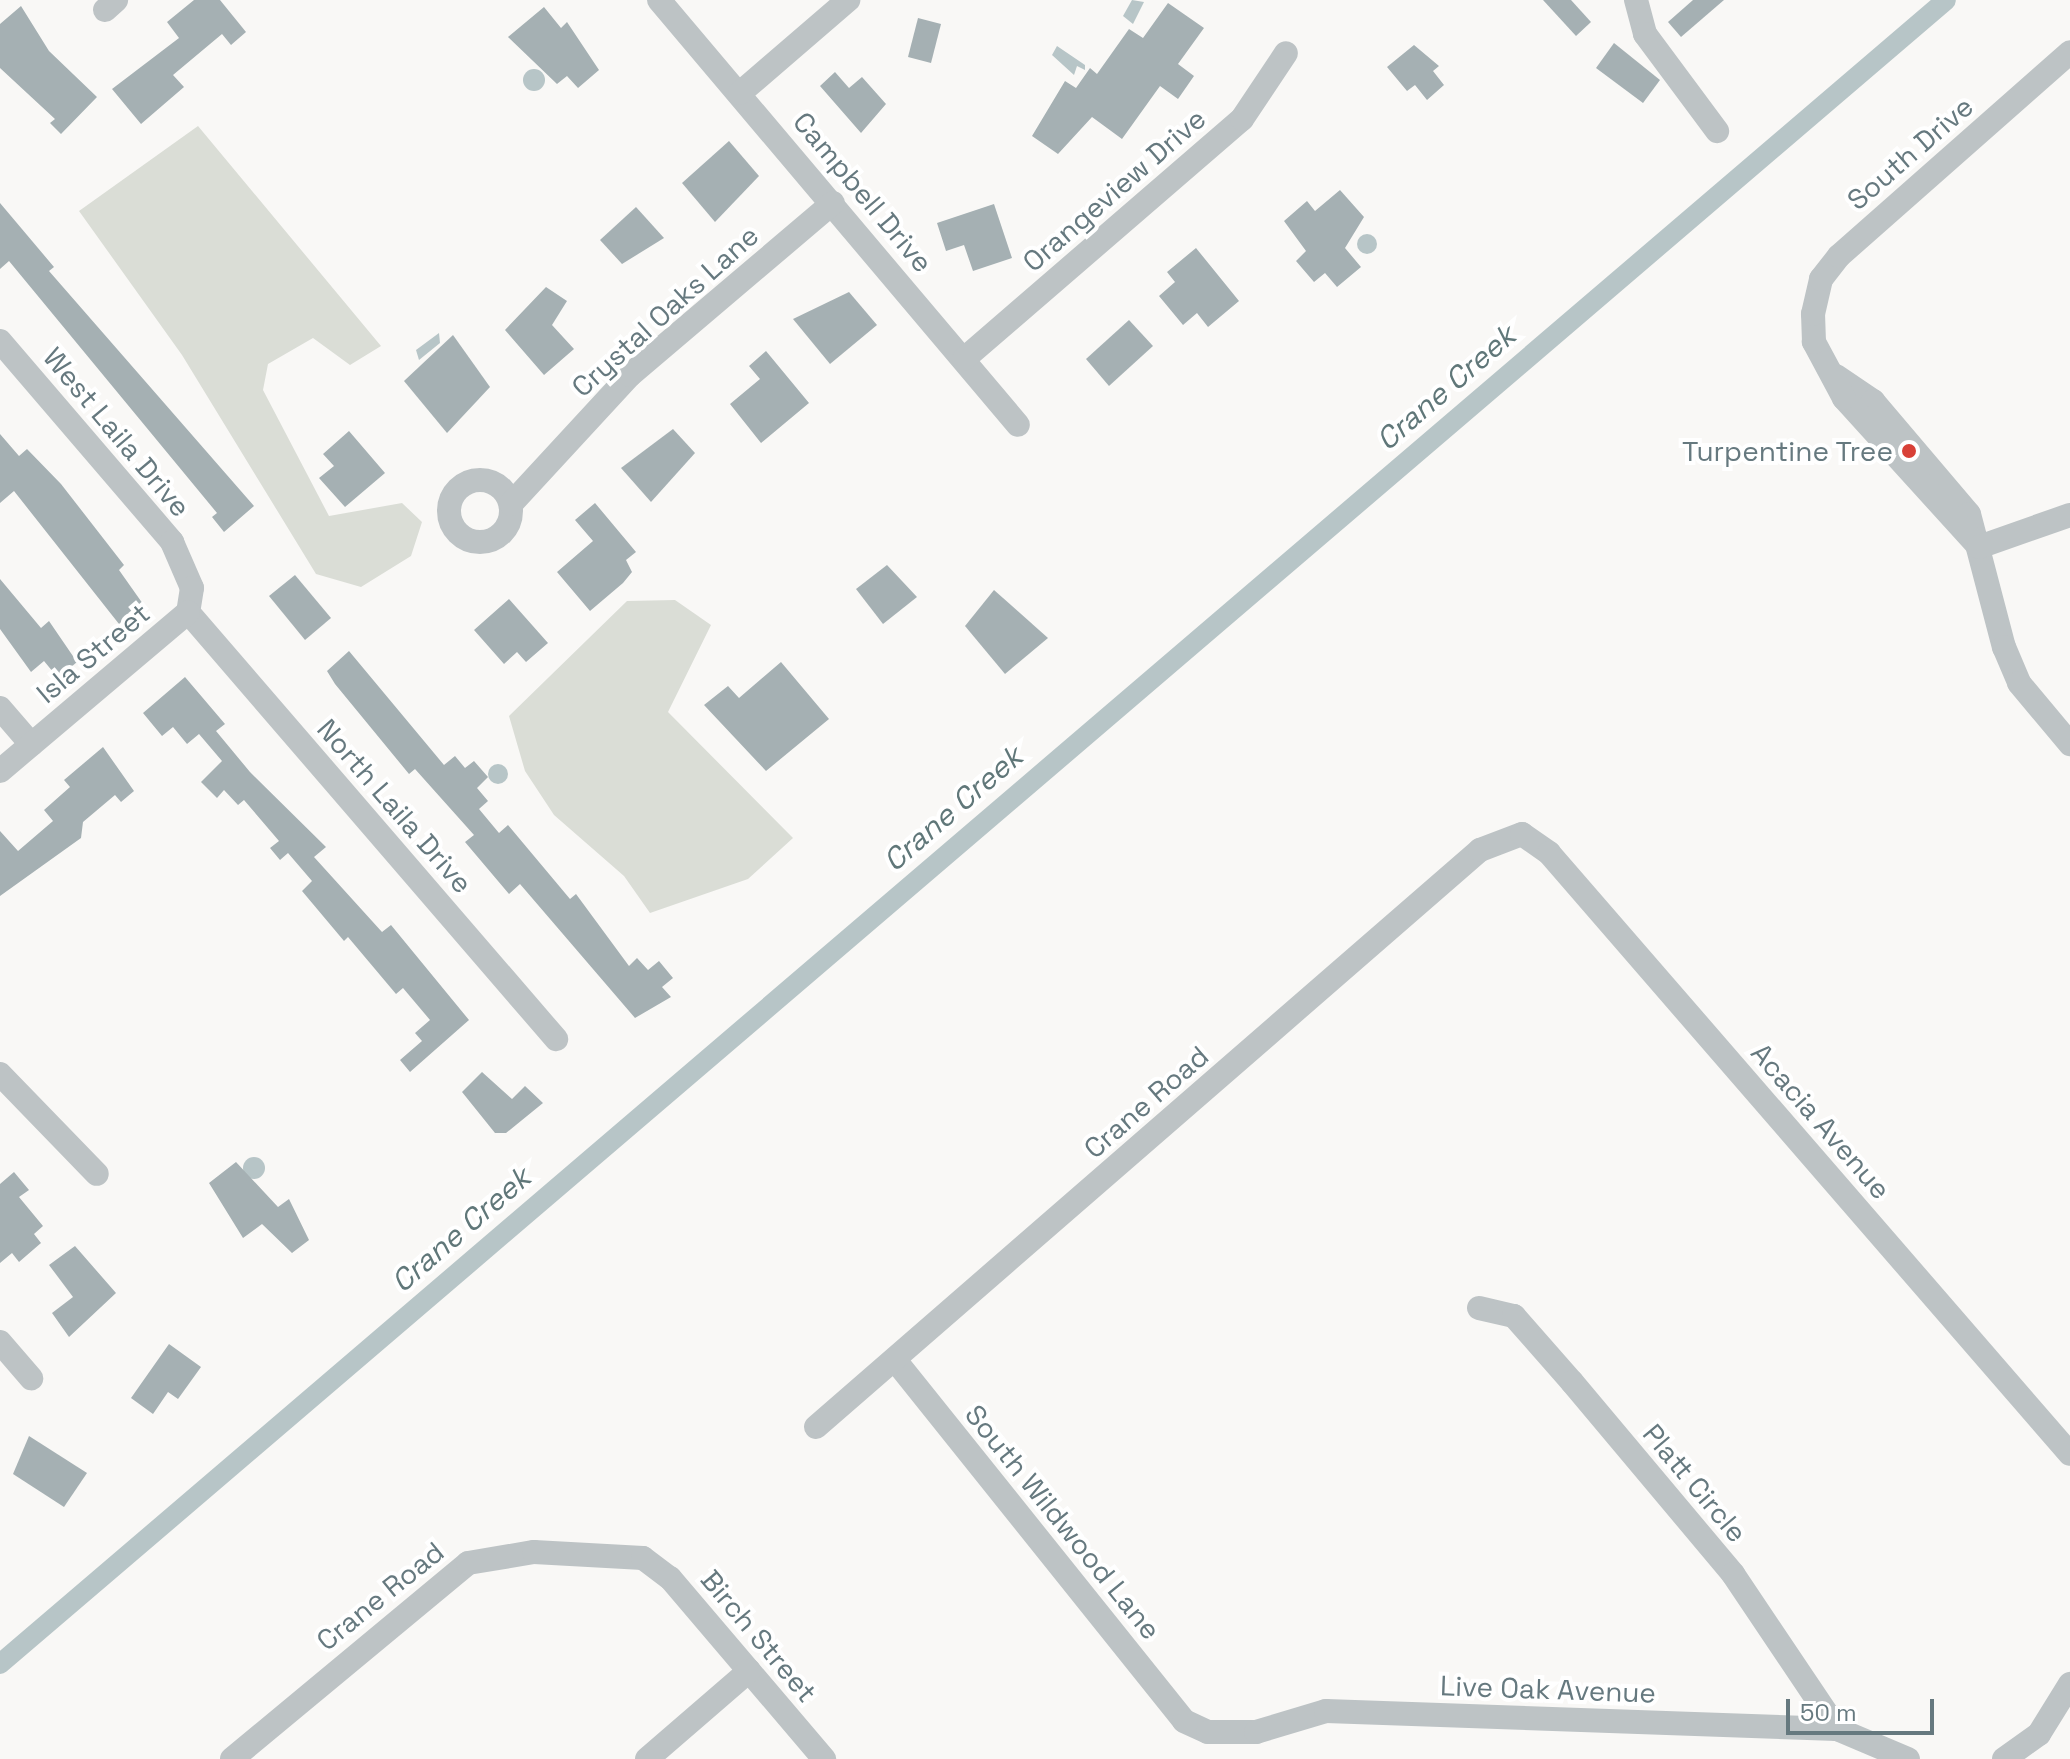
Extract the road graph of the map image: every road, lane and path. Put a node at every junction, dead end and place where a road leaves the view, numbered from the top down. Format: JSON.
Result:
{"nodes":[{"id":1,"x":659,"y":0,"type":"edge"},
{"id":2,"x":848,"y":0,"type":"edge"},
{"id":3,"x":1636,"y":0,"type":"edge"},
{"id":4,"x":2070,"y":52,"type":"edge"},
{"id":5,"x":1286,"y":53,"type":"dead end"},
{"id":6,"x":740,"y":93,"type":"junction"},
{"id":7,"x":1717,"y":131,"type":"dead end"},
{"id":8,"x":833,"y":203,"type":"junction"},
{"id":9,"x":0,"y":341,"type":"edge"},
{"id":10,"x":964,"y":359,"type":"junction"},
{"id":11,"x":1018,"y":425,"type":"dead end"},
{"id":12,"x":511,"y":504,"type":"dead end"},
{"id":13,"x":2070,"y":515,"type":"edge"},
{"id":14,"x":1979,"y":547,"type":"junction"},
{"id":15,"x":188,"y":612,"type":"junction"},
{"id":16,"x":0,"y":708,"type":"edge"},
{"id":17,"x":31,"y":744,"type":"junction"},
{"id":18,"x":2070,"y":744,"type":"edge"},
{"id":19,"x":0,"y":771,"type":"edge"},
{"id":20,"x":1522,"y":834,"type":"joint"},
{"id":21,"x":556,"y":1039,"type":"dead end"},
{"id":22,"x":0,"y":1074,"type":"edge"},
{"id":23,"x":97,"y":1174,"type":"dead end"},
{"id":24,"x":1479,"y":1308,"type":"dead end"},
{"id":25,"x":0,"y":1342,"type":"edge"},
{"id":26,"x":895,"y":1360,"type":"junction"},
{"id":27,"x":31,"y":1378,"type":"dead end"},
{"id":28,"x":816,"y":1427,"type":"dead end"},
{"id":29,"x":2070,"y":1454,"type":"edge"},
{"id":30,"x":643,"y":1558,"type":"joint"},
{"id":31,"x":749,"y":1671,"type":"junction"},
{"id":32,"x":2070,"y":1684,"type":"edge"},
{"id":33,"x":1184,"y":1721,"type":"joint"},
{"id":34,"x":1837,"y":1729,"type":"junction"},
{"id":35,"x":232,"y":1759,"type":"edge"},
{"id":36,"x":647,"y":1759,"type":"edge"},
{"id":37,"x":824,"y":1759,"type":"edge"},
{"id":38,"x":1908,"y":1759,"type":"edge"},
{"id":39,"x":2004,"y":1759,"type":"edge"}],
"edges":[{"from":1,"to":6,"type":"street","name":"Campbell Drive"},
{"from":2,"to":6,"type":"street"},
{"from":3,"to":7,"type":"street"},
{"from":4,"to":14,"type":"street","name":"South Drive"},
{"from":5,"to":10,"type":"street","name":"Orangeview Drive"},
{"from":6,"to":8,"type":"street","name":"Campbell Drive"},
{"from":8,"to":10,"type":"street","name":"Campbell Drive"},
{"from":8,"to":12,"type":"street","name":"Crystal Oaks Lane"},
{"from":9,"to":15,"type":"street","name":"West Laila Drive"},
{"from":10,"to":11,"type":"street","name":"Campbell Drive"},
{"from":13,"to":14,"type":"street"},
{"from":14,"to":18,"type":"street"},
{"from":15,"to":17,"type":"street","name":"Isla Street"},
{"from":15,"to":21,"type":"street","name":"North Laila Drive"},
{"from":16,"to":17,"type":"street"},
{"from":17,"to":19,"type":"street","name":"Isla Street"},
{"from":20,"to":26,"type":"street","name":"Crane Road"},
{"from":20,"to":29,"type":"street","name":"Acacia Avenue"},
{"from":22,"to":23,"type":"street"},
{"from":24,"to":34,"type":"street","name":"Platt Circle"},
{"from":25,"to":27,"type":"street"},
{"from":26,"to":28,"type":"street","name":"Crane Road"},
{"from":26,"to":33,"type":"street","name":"South Wildwood Lane"},
{"from":30,"to":31,"type":"street","name":"Birch Street"},
{"from":30,"to":35,"type":"street","name":"Crane Road"},
{"from":31,"to":36,"type":"street"},
{"from":31,"to":37,"type":"street","name":"Birch Street"},
{"from":32,"to":39,"type":"street"},
{"from":33,"to":34,"type":"street","name":"Live Oak Avenue"},
{"from":34,"to":38,"type":"street","name":"Live Oak Avenue"}]}
